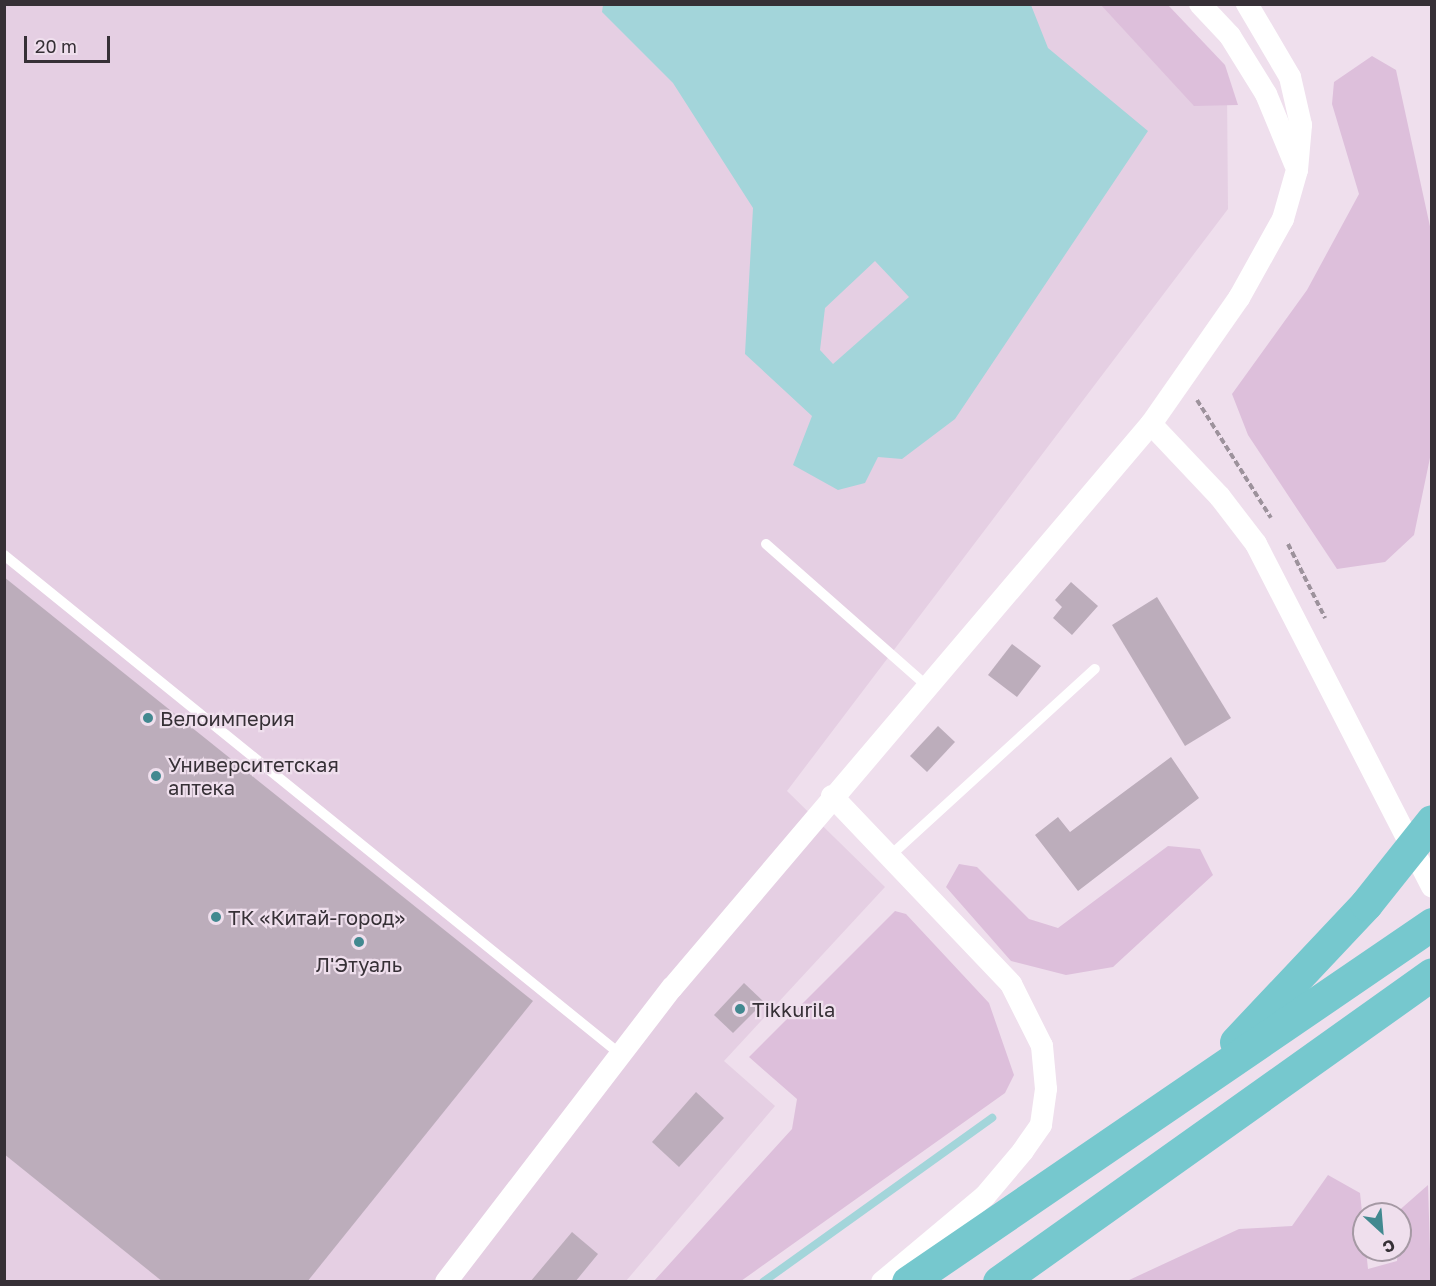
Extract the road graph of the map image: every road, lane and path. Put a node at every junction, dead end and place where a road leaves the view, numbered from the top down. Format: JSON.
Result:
{"nodes":[{"id":1,"x":1200,"y":4,"type":"edge"},
{"id":2,"x":1247,"y":4,"type":"edge"},
{"id":3,"x":1297,"y":170,"type":"junction"},
{"id":4,"x":1150,"y":424,"type":"junction"},
{"id":5,"x":766,"y":544,"type":"dead end"},
{"id":6,"x":4,"y":555,"type":"edge"},
{"id":7,"x":1095,"y":669,"type":"dead end"},
{"id":8,"x":927,"y":686,"type":"junction"},
{"id":9,"x":832,"y":796,"type":"junction"},
{"id":10,"x":1431,"y":821,"type":"edge"},
{"id":11,"x":891,"y":855,"type":"junction"},
{"id":12,"x":1431,"y":886,"type":"edge"},
{"id":13,"x":1431,"y":924,"type":"edge"},
{"id":14,"x":1430,"y":976,"type":"edge"},
{"id":15,"x":620,"y":1054,"type":"junction"},
{"id":16,"x":1192,"y":1090,"type":"junction"},
{"id":17,"x":446,"y":1281,"type":"edge"},
{"id":18,"x":882,"y":1281,"type":"edge"},
{"id":19,"x":908,"y":1281,"type":"edge"},
{"id":20,"x":999,"y":1281,"type":"edge"}],
"edges":[{"from":1,"to":3,"type":"street"},
{"from":2,"to":3,"type":"street"},
{"from":3,"to":4,"type":"street"},
{"from":4,"to":8,"type":"street"},
{"from":4,"to":12,"type":"street"},
{"from":5,"to":8,"type":"lane"},
{"from":6,"to":15,"type":"lane"},
{"from":7,"to":11,"type":"lane"},
{"from":8,"to":9,"type":"street"},
{"from":9,"to":11,"type":"street"},
{"from":9,"to":15,"type":"street"},
{"from":10,"to":16,"type":"main road"},
{"from":11,"to":18,"type":"street"},
{"from":13,"to":16,"type":"main road"},
{"from":14,"to":20,"type":"main road"},
{"from":15,"to":17,"type":"street"},
{"from":16,"to":19,"type":"main road"}]}
